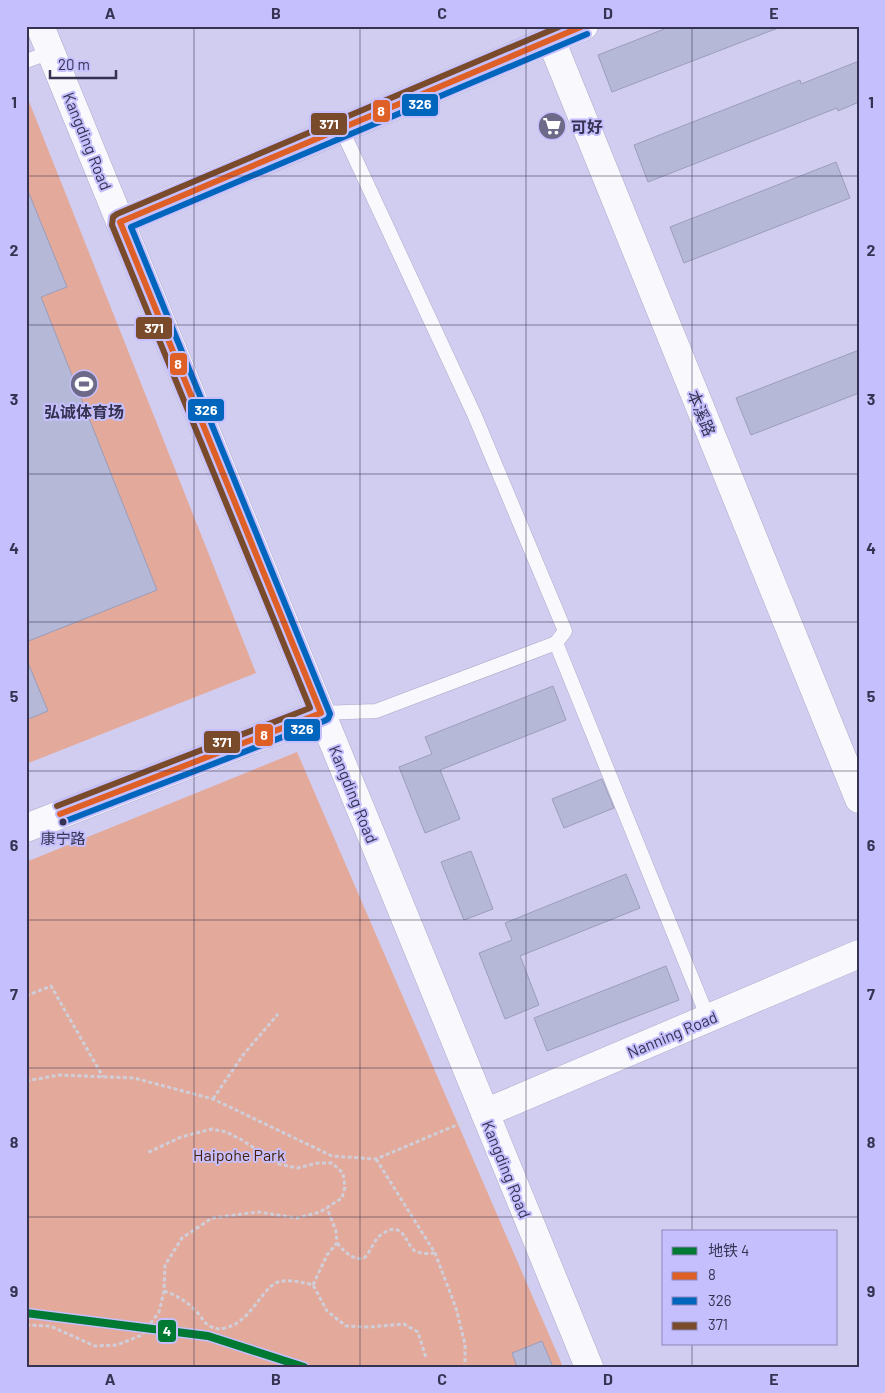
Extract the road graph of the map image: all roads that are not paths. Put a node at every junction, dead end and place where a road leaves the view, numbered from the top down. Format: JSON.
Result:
{"nodes":[{"id":1,"x":40,"y":26,"type":"edge"},
{"id":2,"x":584,"y":26,"type":"edge"},
{"id":3,"x":550,"y":33,"type":"edge"},
{"id":4,"x":39,"y":57,"type":"edge"},
{"id":5,"x":341,"y":128,"type":"junction"},
{"id":6,"x":120,"y":222,"type":"junction"},
{"id":7,"x":556,"y":643,"type":"junction"},
{"id":8,"x":321,"y":713,"type":"junction"},
{"id":9,"x":859,"y":799,"type":"edge"},
{"id":10,"x":26,"y":828,"type":"edge"},
{"id":11,"x":859,"y":954,"type":"edge"},
{"id":12,"x":708,"y":1018,"type":"junction"},
{"id":13,"x":485,"y":1113,"type":"junction"},
{"id":14,"x":589,"y":1367,"type":"edge"}],
"edges":[{"from":1,"to":4,"type":"street","name":"Kangding Road"},
{"from":2,"to":3,"type":"street"},
{"from":3,"to":5,"type":"street"},
{"from":3,"to":9,"type":"street","name":"本溪路"},
{"from":4,"to":6,"type":"street","name":"Kangding Road"},
{"from":5,"to":6,"type":"street"},
{"from":5,"to":7,"type":"lane"},
{"from":6,"to":8,"type":"street","name":"Kangding Road"},
{"from":7,"to":8,"type":"lane"},
{"from":7,"to":12,"type":"lane"},
{"from":8,"to":10,"type":"street"},
{"from":8,"to":13,"type":"street","name":"Kangding Road"},
{"from":11,"to":12,"type":"street","name":"Nanning Road"},
{"from":12,"to":13,"type":"street","name":"Nanning Road"},
{"from":13,"to":14,"type":"street","name":"Kangding Road"}]}
